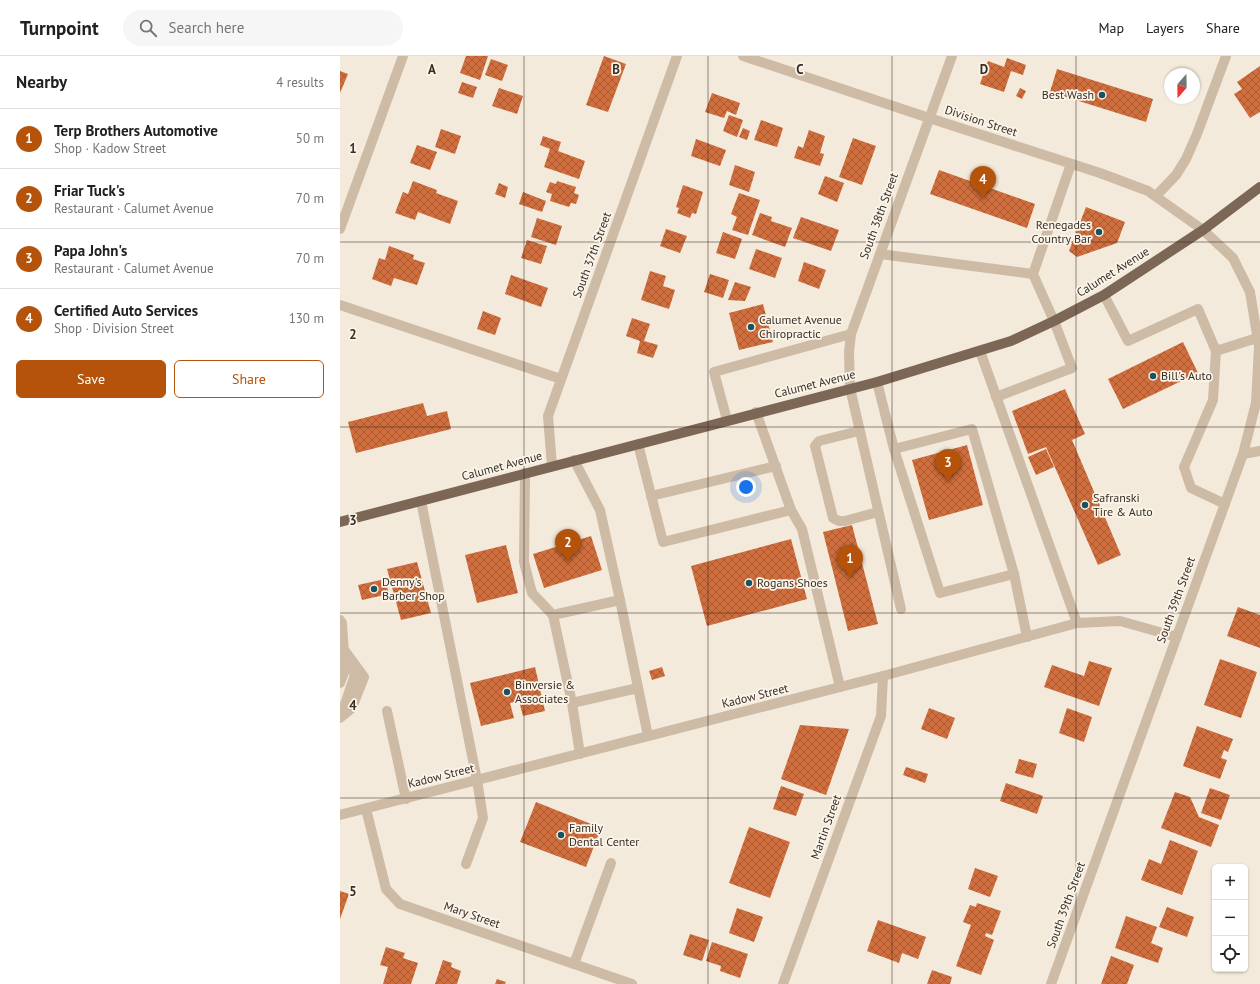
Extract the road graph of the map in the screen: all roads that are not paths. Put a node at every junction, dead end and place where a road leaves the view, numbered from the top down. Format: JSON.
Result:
{"nodes":[{"id":1,"x":403,"y":56,"type":"edge"},
{"id":2,"x":677,"y":56,"type":"edge"},
{"id":3,"x":743,"y":56,"type":"edge"},
{"id":4,"x":952,"y":56,"type":"edge"},
{"id":5,"x":1226,"y":56,"type":"edge"},
{"id":6,"x":929,"y":118,"type":"junction"},
{"id":7,"x":1071,"y":164,"type":"junction"},
{"id":8,"x":1260,"y":186,"type":"edge"},
{"id":9,"x":1156,"y":196,"type":"junction"},
{"id":10,"x":340,"y":230,"type":"edge"},
{"id":11,"x":1203,"y":230,"type":"junction"},
{"id":12,"x":880,"y":254,"type":"junction"},
{"id":13,"x":1033,"y":274,"type":"junction"},
{"id":14,"x":1104,"y":295,"type":"junction"},
{"id":15,"x":340,"y":305,"type":"edge"},
{"id":16,"x":1054,"y":321,"type":"junction"},
{"id":17,"x":851,"y":334,"type":"junction"},
{"id":18,"x":1259,"y":337,"type":"edge"},
{"id":19,"x":980,"y":351,"type":"junction"},
{"id":20,"x":1216,"y":351,"type":"junction"},
{"id":21,"x":1259,"y":355,"type":"edge"},
{"id":22,"x":561,"y":379,"type":"junction"},
{"id":23,"x":877,"y":382,"type":"junction"},
{"id":24,"x":850,"y":388,"type":"junction"},
{"id":25,"x":996,"y":397,"type":"junction"},
{"id":26,"x":756,"y":412,"type":"junction"},
{"id":27,"x":727,"y":420,"type":"junction"},
{"id":28,"x":859,"y":431,"type":"junction"},
{"id":29,"x":638,"y":444,"type":"junction"},
{"id":30,"x":894,"y":449,"type":"junction"},
{"id":31,"x":1260,"y":451,"type":"edge"},
{"id":32,"x":1243,"y":454,"type":"junction"},
{"id":33,"x":574,"y":460,"type":"junction"},
{"id":34,"x":552,"y":466,"type":"junction"},
{"id":35,"x":776,"y":466,"type":"junction"},
{"id":36,"x":525,"y":473,"type":"junction"},
{"id":37,"x":651,"y":496,"type":"junction"},
{"id":38,"x":420,"y":501,"type":"junction"},
{"id":39,"x":1225,"y":504,"type":"junction"},
{"id":40,"x":791,"y":510,"type":"junction"},
{"id":41,"x":878,"y":512,"type":"junction"},
{"id":42,"x":340,"y":522,"type":"edge"},
{"id":43,"x":1014,"y":574,"type":"junction"},
{"id":44,"x":620,"y":600,"type":"junction"},
{"id":45,"x":900,"y":609,"type":"dead end"},
{"id":46,"x":553,"y":615,"type":"junction"},
{"id":47,"x":340,"y":620,"type":"edge"},
{"id":48,"x":1077,"y":623,"type":"junction"},
{"id":49,"x":1027,"y":637,"type":"junction"},
{"id":50,"x":1177,"y":637,"type":"junction"},
{"id":51,"x":341,"y":650,"type":"edge"},
{"id":52,"x":883,"y":676,"type":"junction"},
{"id":53,"x":340,"y":683,"type":"edge"},
{"id":54,"x":840,"y":687,"type":"junction"},
{"id":55,"x":638,"y":688,"type":"junction"},
{"id":56,"x":572,"y":703,"type":"junction"},
{"id":57,"x":387,"y":711,"type":"dead end"},
{"id":58,"x":340,"y":712,"type":"edge"},
{"id":59,"x":340,"y":718,"type":"edge"},
{"id":60,"x":648,"y":736,"type":"junction"},
{"id":61,"x":580,"y":754,"type":"junction"},
{"id":62,"x":477,"y":780,"type":"junction"},
{"id":63,"x":406,"y":799,"type":"junction"},
{"id":64,"x":366,"y":809,"type":"junction"},
{"id":65,"x":340,"y":815,"type":"edge"},
{"id":66,"x":611,"y":863,"type":"dead end"},
{"id":67,"x":466,"y":864,"type":"dead end"},
{"id":68,"x":574,"y":964,"type":"junction"},
{"id":69,"x":632,"y":984,"type":"edge"},
{"id":70,"x":782,"y":984,"type":"edge"},
{"id":71,"x":1051,"y":984,"type":"edge"}],
"edges":[{"from":1,"to":10,"type":"street"},
{"from":2,"to":22,"type":"street","name":"South 37th Street"},
{"from":3,"to":6,"type":"street","name":"Division Street"},
{"from":4,"to":6,"type":"street","name":"South 38th Street"},
{"from":5,"to":9,"type":"street"},
{"from":6,"to":7,"type":"street","name":"Division Street"},
{"from":6,"to":12,"type":"street","name":"South 38th Street"},
{"from":7,"to":9,"type":"street","name":"Division Street"},
{"from":7,"to":13,"type":"street"},
{"from":8,"to":11,"type":"main road","name":"Calumet Avenue"},
{"from":9,"to":11,"type":"street","name":"Division Street"},
{"from":11,"to":14,"type":"main road","name":"Calumet Avenue"},
{"from":11,"to":18,"type":"street","name":"South 39th Street"},
{"from":12,"to":13,"type":"street"},
{"from":12,"to":17,"type":"street","name":"South 38th Street"},
{"from":13,"to":16,"type":"street"},
{"from":14,"to":16,"type":"main road","name":"Calumet Avenue"},
{"from":14,"to":20,"type":"street"},
{"from":15,"to":22,"type":"street"},
{"from":16,"to":19,"type":"main road","name":"Calumet Avenue"},
{"from":16,"to":25,"type":"street"},
{"from":17,"to":24,"type":"street","name":"South 38th Street"},
{"from":17,"to":27,"type":"street"},
{"from":18,"to":20,"type":"street"},
{"from":18,"to":21,"type":"street","name":"South 39th Street"},
{"from":19,"to":23,"type":"main road","name":"Calumet Avenue"},
{"from":19,"to":25,"type":"street"},
{"from":20,"to":39,"type":"street"},
{"from":21,"to":32,"type":"street","name":"South 39th Street"},
{"from":22,"to":34,"type":"street","name":"South 37th Street"},
{"from":23,"to":24,"type":"main road","name":"Calumet Avenue"},
{"from":23,"to":30,"type":"street"},
{"from":24,"to":26,"type":"main road","name":"Calumet Avenue"},
{"from":24,"to":28,"type":"street","name":"South 38th Street"},
{"from":25,"to":48,"type":"street"},
{"from":26,"to":27,"type":"main road","name":"Calumet Avenue"},
{"from":26,"to":35,"type":"street"},
{"from":27,"to":29,"type":"main road","name":"Calumet Avenue"},
{"from":28,"to":41,"type":"street","name":"South 38th Street"},
{"from":28,"to":41,"type":"street"},
{"from":29,"to":33,"type":"main road","name":"Calumet Avenue"},
{"from":29,"to":37,"type":"street"},
{"from":30,"to":43,"type":"street"},
{"from":30,"to":43,"type":"street"},
{"from":31,"to":32,"type":"street"},
{"from":32,"to":39,"type":"street","name":"South 39th Street"},
{"from":33,"to":34,"type":"main road","name":"Calumet Avenue"},
{"from":33,"to":44,"type":"street"},
{"from":34,"to":36,"type":"main road","name":"Calumet Avenue"},
{"from":35,"to":37,"type":"street"},
{"from":35,"to":40,"type":"street"},
{"from":36,"to":38,"type":"main road","name":"Calumet Avenue"},
{"from":36,"to":46,"type":"street"},
{"from":37,"to":40,"type":"street"},
{"from":38,"to":42,"type":"main road","name":"Calumet Avenue"},
{"from":38,"to":62,"type":"street"},
{"from":39,"to":50,"type":"street","name":"South 39th Street"},
{"from":40,"to":54,"type":"street"},
{"from":41,"to":45,"type":"street","name":"South 38th Street"},
{"from":43,"to":49,"type":"street"},
{"from":44,"to":46,"type":"street"},
{"from":44,"to":55,"type":"street"},
{"from":46,"to":56,"type":"street"},
{"from":47,"to":51,"type":"street"},
{"from":48,"to":49,"type":"street","name":"Kadow Street"},
{"from":48,"to":50,"type":"street","name":"Kadow Street"},
{"from":49,"to":52,"type":"street","name":"Kadow Street"},
{"from":50,"to":71,"type":"street","name":"South 39th Street"},
{"from":51,"to":53,"type":"street"},
{"from":51,"to":58,"type":"street"},
{"from":51,"to":59,"type":"street"},
{"from":52,"to":54,"type":"street","name":"Kadow Street"},
{"from":52,"to":70,"type":"street","name":"Martin Street"},
{"from":54,"to":60,"type":"street","name":"Kadow Street"},
{"from":55,"to":56,"type":"street"},
{"from":55,"to":60,"type":"street"},
{"from":56,"to":61,"type":"street"},
{"from":57,"to":63,"type":"street"},
{"from":60,"to":61,"type":"street","name":"Kadow Street"},
{"from":61,"to":62,"type":"street","name":"Kadow Street"},
{"from":62,"to":63,"type":"street","name":"Kadow Street"},
{"from":62,"to":67,"type":"street"},
{"from":63,"to":64,"type":"street","name":"Kadow Street"},
{"from":64,"to":65,"type":"street","name":"Kadow Street"},
{"from":64,"to":68,"type":"street","name":"Mary Street"},
{"from":66,"to":68,"type":"street"},
{"from":68,"to":69,"type":"street","name":"Mary Street"}]}
